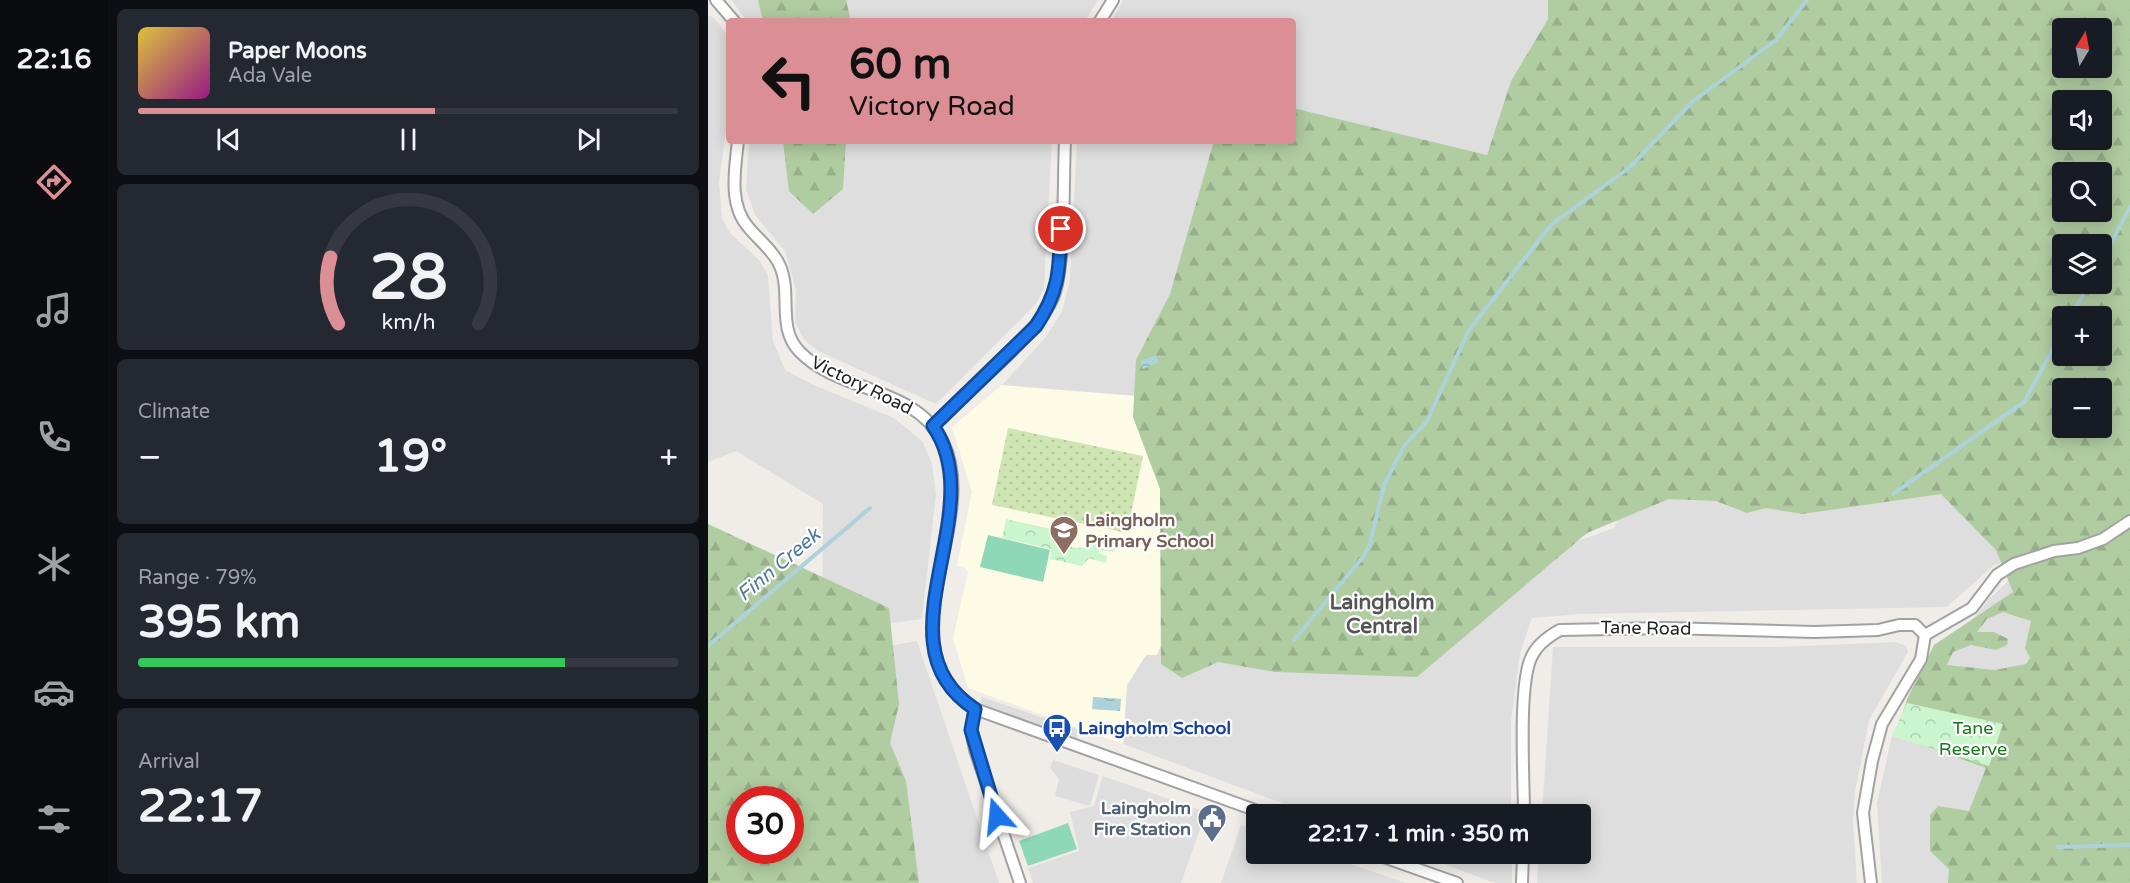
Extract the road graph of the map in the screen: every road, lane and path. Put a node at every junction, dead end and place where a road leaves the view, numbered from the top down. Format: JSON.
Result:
{"nodes":[{"id":1,"x":716,"y":0,"type":"edge"},
{"id":2,"x":1113,"y":0,"type":"edge"},
{"id":3,"x":731,"y":18,"type":"edge"},
{"id":4,"x":1102,"y":18,"type":"edge"},
{"id":5,"x":738,"y":144,"type":"edge"},
{"id":6,"x":1065,"y":144,"type":"edge"},
{"id":7,"x":933,"y":426,"type":"junction"},
{"id":8,"x":2130,"y":521,"type":"edge"},
{"id":9,"x":1925,"y":635,"type":"junction"},
{"id":10,"x":975,"y":709,"type":"junction"},
{"id":11,"x":1524,"y":804,"type":"edge"},
{"id":12,"x":1246,"y":807,"type":"edge"},
{"id":13,"x":1403,"y":864,"type":"edge"},
{"id":14,"x":1523,"y":864,"type":"edge"},
{"id":15,"x":1020,"y":883,"type":"edge"},
{"id":16,"x":1457,"y":883,"type":"edge"},
{"id":17,"x":1522,"y":883,"type":"edge"},
{"id":18,"x":1871,"y":883,"type":"edge"}],
"edges":[{"from":1,"to":3,"type":"street"},
{"from":2,"to":4,"type":"street"},
{"from":5,"to":7,"type":"street","name":"Victory Road"},
{"from":6,"to":7,"type":"street"},
{"from":7,"to":10,"type":"street","name":"Victory Road"},
{"from":8,"to":9,"type":"street"},
{"from":9,"to":11,"type":"street","name":"Tane Road"},
{"from":9,"to":18,"type":"street"},
{"from":10,"to":12,"type":"street","name":"Victory Road"},
{"from":10,"to":15,"type":"street"},
{"from":13,"to":16,"type":"street"},
{"from":14,"to":17,"type":"street"}]}
